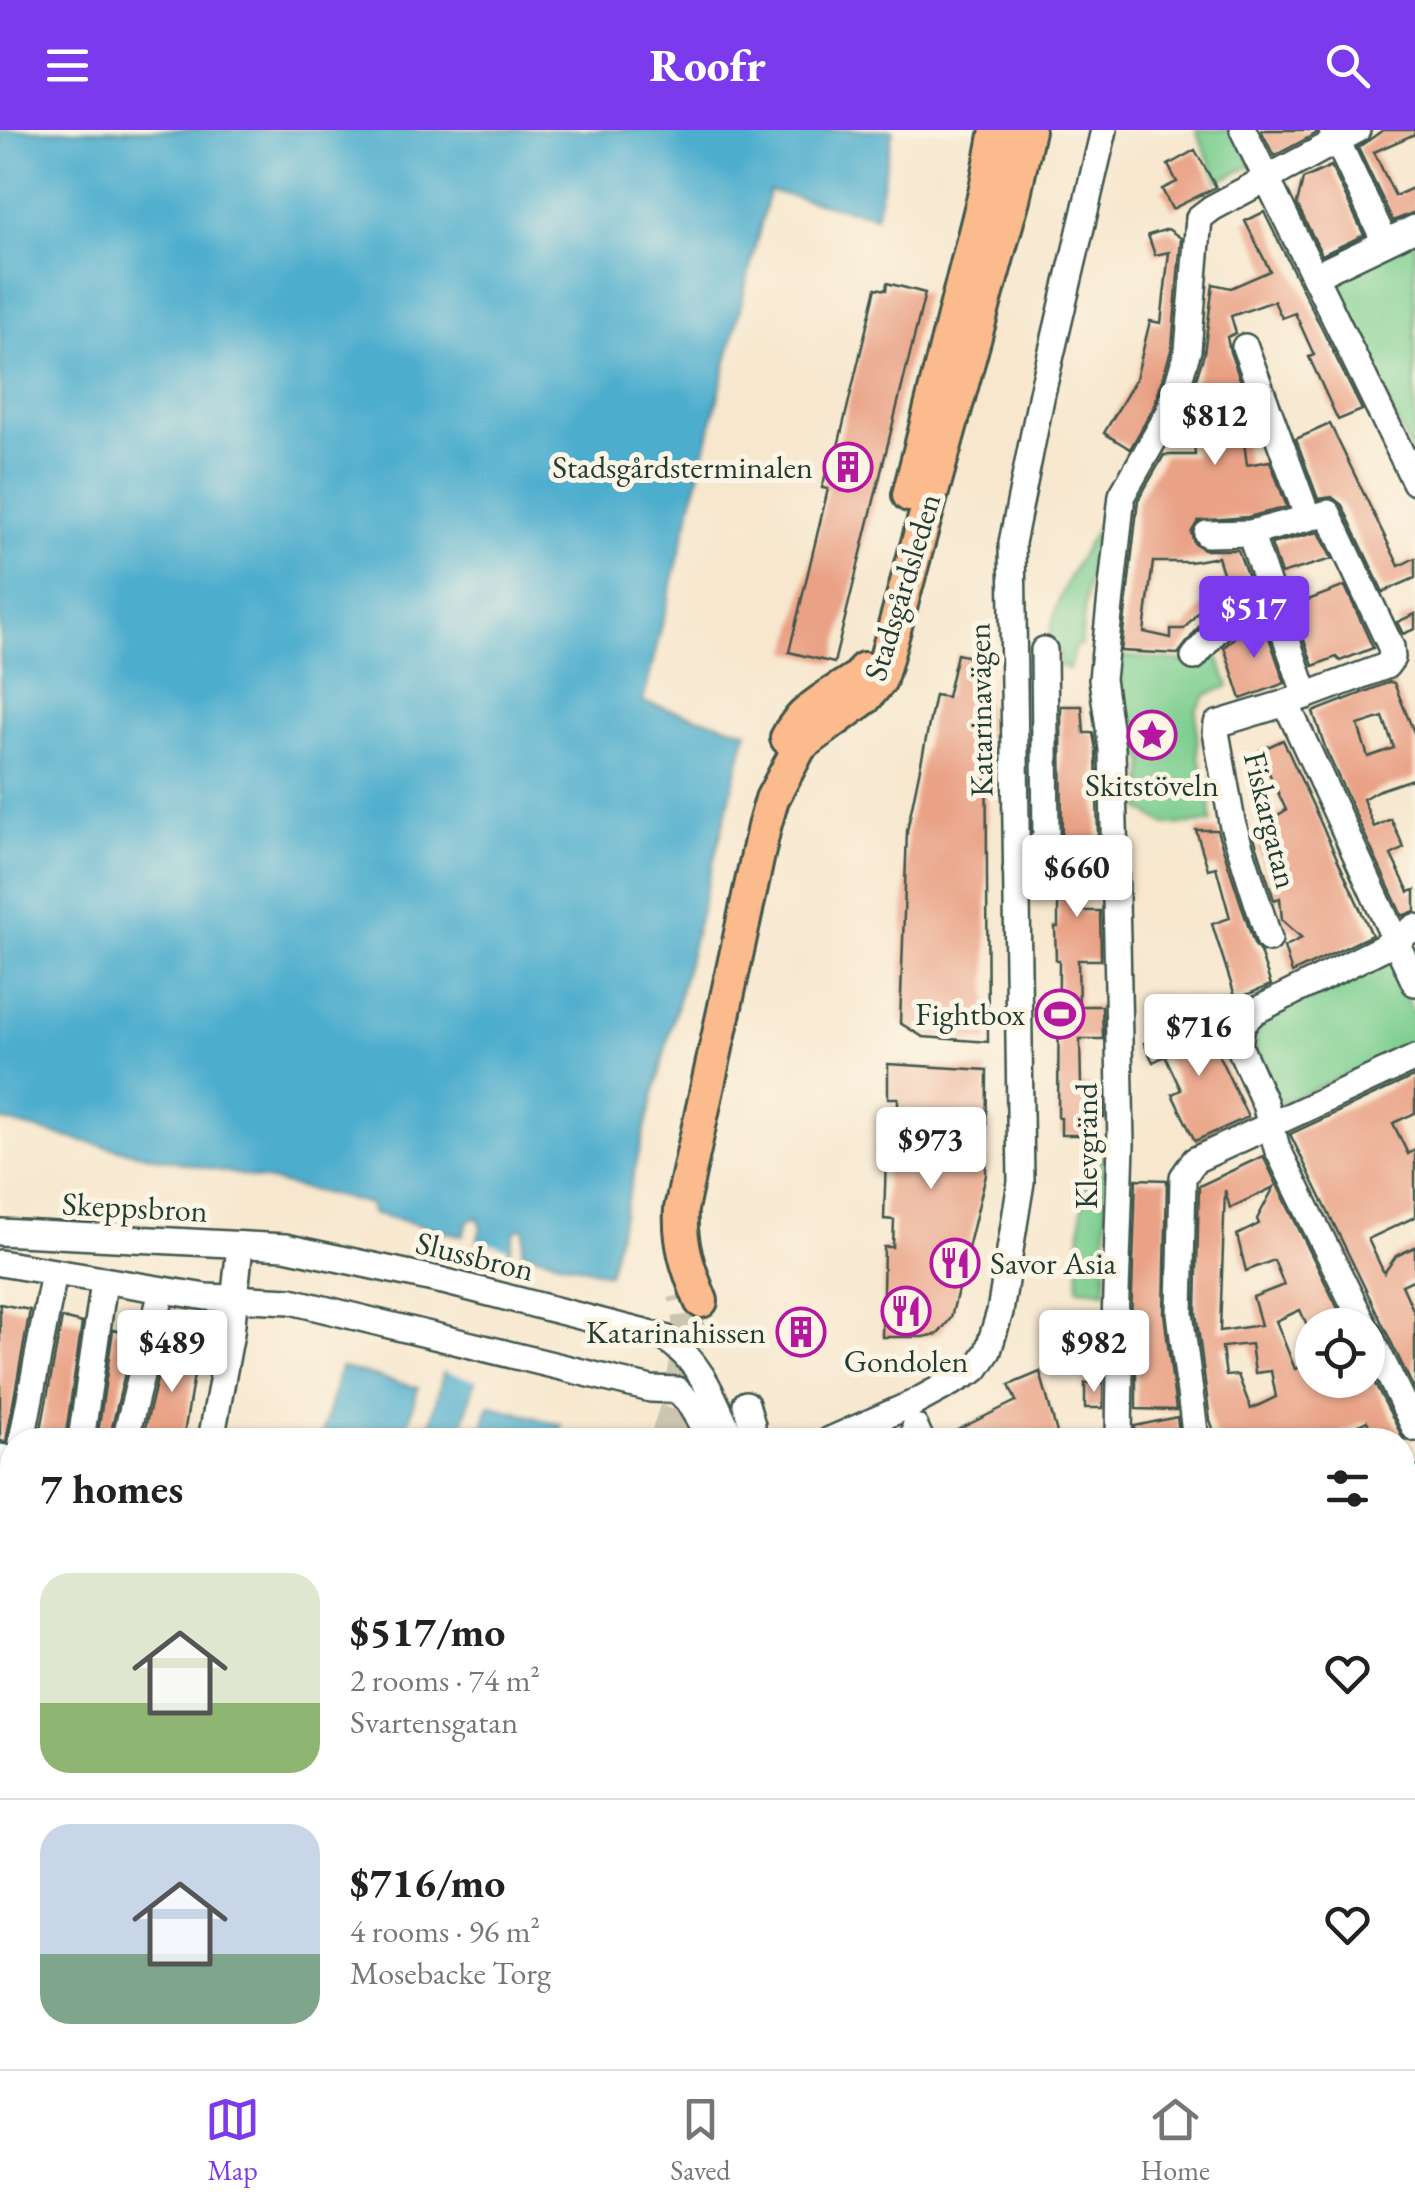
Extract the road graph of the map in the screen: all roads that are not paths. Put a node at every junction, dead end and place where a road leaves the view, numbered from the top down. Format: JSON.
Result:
{"nodes":[{"id":1,"x":997,"y":130,"type":"edge"},
{"id":2,"x":1028,"y":130,"type":"edge"},
{"id":3,"x":1104,"y":130,"type":"edge"},
{"id":4,"x":1242,"y":130,"type":"edge"},
{"id":5,"x":1342,"y":133,"type":"edge"},
{"id":6,"x":1266,"y":180,"type":"junction"},
{"id":7,"x":1415,"y":228,"type":"edge"},
{"id":8,"x":1385,"y":242,"type":"junction"},
{"id":9,"x":1314,"y":276,"type":"junction"},
{"id":10,"x":1245,"y":347,"type":"dead end"},
{"id":11,"x":1415,"y":482,"type":"edge"},
{"id":12,"x":1318,"y":516,"type":"junction"},
{"id":13,"x":1250,"y":533,"type":"junction"},
{"id":14,"x":1207,"y":534,"type":"dead end"},
{"id":15,"x":1266,"y":586,"type":"junction"},
{"id":16,"x":1044,"y":650,"type":"dead end"},
{"id":17,"x":1194,"y":657,"type":"dead end"},
{"id":18,"x":1296,"y":700,"type":"junction"},
{"id":19,"x":1016,"y":870,"type":"junction"},
{"id":20,"x":1404,"y":935,"type":"edge"},
{"id":21,"x":1269,"y":940,"type":"dead end"},
{"id":22,"x":1415,"y":983,"type":"edge"},
{"id":23,"x":1415,"y":1058,"type":"edge"},
{"id":24,"x":1272,"y":1124,"type":"junction"},
{"id":25,"x":0,"y":1232,"type":"edge"},
{"id":26,"x":240,"y":1245,"type":"junction"},
{"id":27,"x":268,"y":1246,"type":"joint"},
{"id":28,"x":0,"y":1263,"type":"edge"},
{"id":29,"x":54,"y":1273,"type":"junction"},
{"id":30,"x":104,"y":1282,"type":"junction"},
{"id":31,"x":162,"y":1291,"type":"junction"},
{"id":32,"x":245,"y":1298,"type":"junction"},
{"id":33,"x":1356,"y":1308,"type":"edge"},
{"id":34,"x":1385,"y":1367,"type":"edge"},
{"id":35,"x":651,"y":1389,"type":"junction"},
{"id":36,"x":748,"y":1426,"type":"edge"},
{"id":37,"x":24,"y":1428,"type":"edge"},
{"id":38,"x":84,"y":1428,"type":"edge"},
{"id":39,"x":128,"y":1428,"type":"edge"},
{"id":40,"x":213,"y":1428,"type":"edge"},
{"id":41,"x":224,"y":1428,"type":"edge"},
{"id":42,"x":691,"y":1428,"type":"edge"},
{"id":43,"x":704,"y":1428,"type":"edge"},
{"id":44,"x":856,"y":1428,"type":"edge"},
{"id":45,"x":1119,"y":1428,"type":"edge"},
{"id":46,"x":1194,"y":1428,"type":"edge"},
{"id":47,"x":1415,"y":1428,"type":"edge"}],
"edges":[{"from":1,"to":2,"type":"main road","name":"Stadsgårdsleden"},
{"from":3,"to":19,"type":"street","name":"Katarinavägen"},
{"from":4,"to":6,"type":"street"},
{"from":5,"to":6,"type":"street"},
{"from":5,"to":8,"type":"street"},
{"from":6,"to":9,"type":"street"},
{"from":6,"to":45,"type":"street","name":"Klevgränd"},
{"from":7,"to":8,"type":"street"},
{"from":8,"to":9,"type":"street"},
{"from":9,"to":11,"type":"street"},
{"from":10,"to":12,"type":"street"},
{"from":12,"to":13,"type":"street"},
{"from":12,"to":18,"type":"street","name":"Fiskargatan"},
{"from":13,"to":14,"type":"street"},
{"from":13,"to":15,"type":"street"},
{"from":15,"to":17,"type":"street"},
{"from":15,"to":18,"type":"street"},
{"from":16,"to":19,"type":"street"},
{"from":18,"to":20,"type":"street"},
{"from":18,"to":21,"type":"street","name":"Fiskargatan"},
{"from":19,"to":44,"type":"street","name":"Katarinavägen"},
{"from":20,"to":22,"type":"street"},
{"from":20,"to":24,"type":"street"},
{"from":23,"to":24,"type":"street"},
{"from":24,"to":33,"type":"street"},
{"from":24,"to":46,"type":"street"},
{"from":25,"to":26,"type":"street","name":"Skeppsbron"},
{"from":26,"to":27,"type":"street","name":"Skeppsbron"},
{"from":26,"to":32,"type":"street"},
{"from":27,"to":36,"type":"street","name":"Slussbron"},
{"from":28,"to":29,"type":"street"},
{"from":29,"to":30,"type":"street"},
{"from":29,"to":37,"type":"street"},
{"from":30,"to":31,"type":"street"},
{"from":30,"to":38,"type":"street"},
{"from":31,"to":32,"type":"street"},
{"from":31,"to":39,"type":"street"},
{"from":32,"to":35,"type":"street"},
{"from":32,"to":40,"type":"street"},
{"from":32,"to":41,"type":"street"},
{"from":34,"to":47,"type":"street"},
{"from":35,"to":42,"type":"street"},
{"from":35,"to":43,"type":"street"}]}
